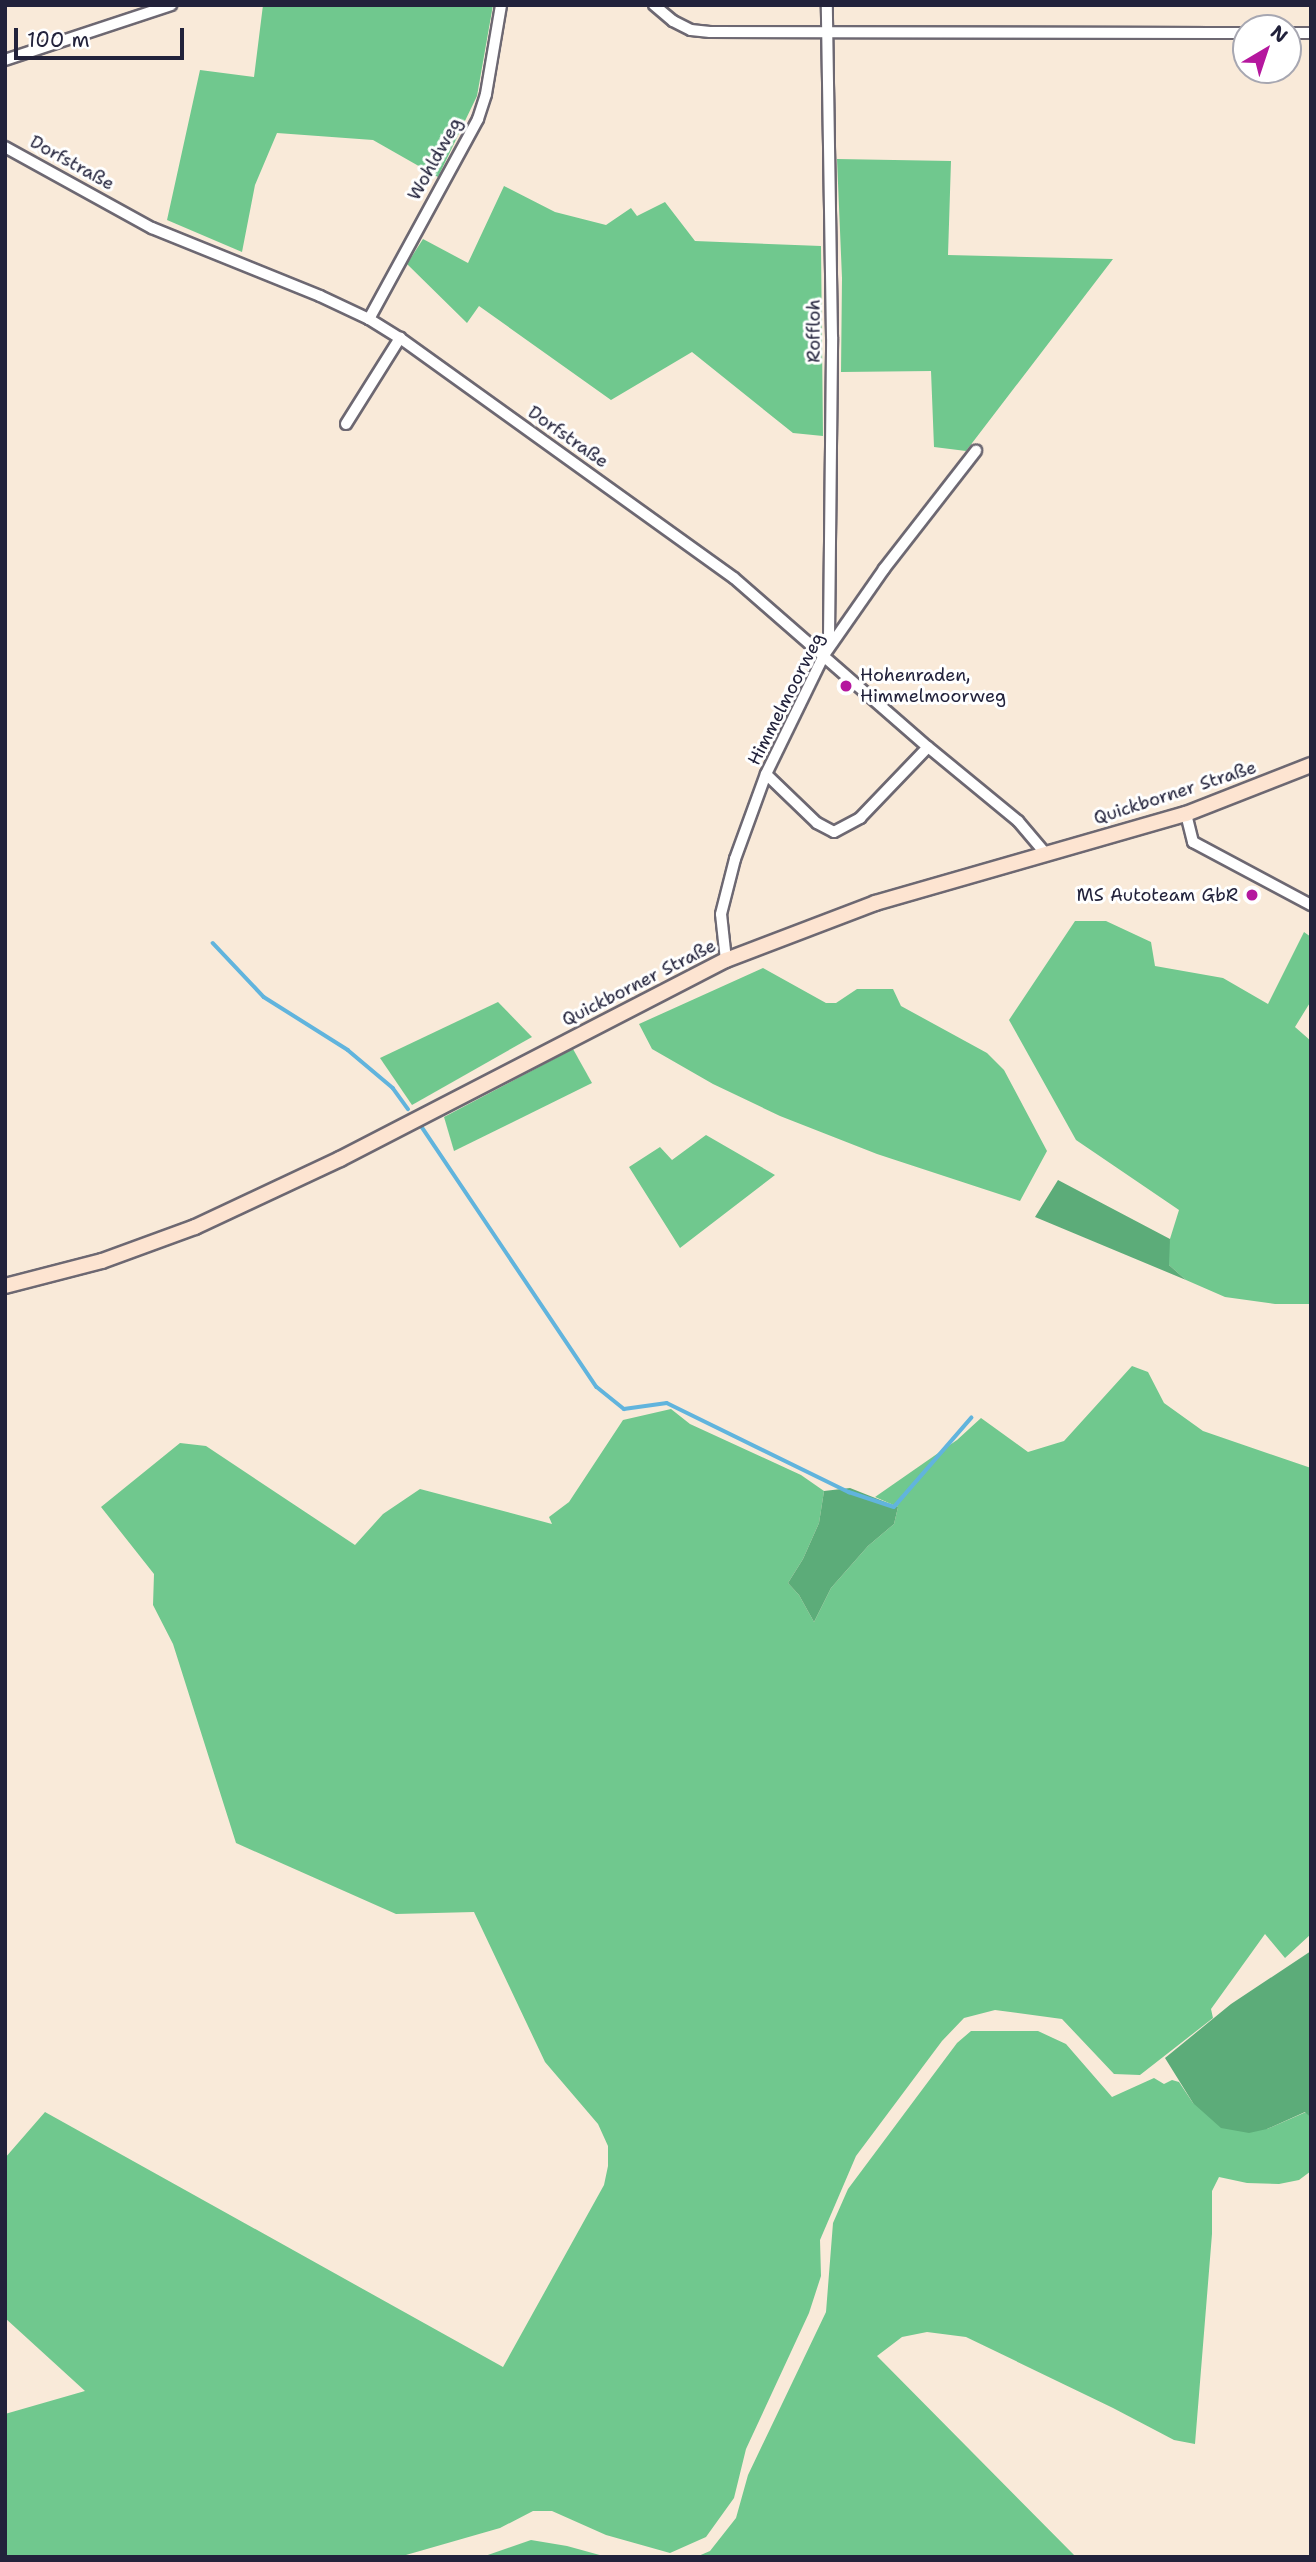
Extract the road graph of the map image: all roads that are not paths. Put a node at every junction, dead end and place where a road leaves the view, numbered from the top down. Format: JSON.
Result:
{"nodes":[{"id":1,"x":171,"y":5,"type":"edge"},
{"id":2,"x":501,"y":5,"type":"edge"},
{"id":3,"x":654,"y":5,"type":"edge"},
{"id":4,"x":827,"y":5,"type":"edge"},
{"id":5,"x":829,"y":32,"type":"junction"},
{"id":6,"x":1232,"y":33,"type":"edge"},
{"id":7,"x":5,"y":60,"type":"edge"},
{"id":8,"x":5,"y":147,"type":"edge"},
{"id":9,"x":369,"y":319,"type":"junction"},
{"id":10,"x":400,"y":338,"type":"junction"},
{"id":11,"x":346,"y":424,"type":"dead end"},
{"id":12,"x":976,"y":451,"type":"dead end"},
{"id":13,"x":824,"y":655,"type":"junction"},
{"id":14,"x":928,"y":747,"type":"junction"},
{"id":15,"x":1311,"y":765,"type":"edge"},
{"id":16,"x":766,"y":774,"type":"junction"},
{"id":17,"x":1186,"y":814,"type":"junction"},
{"id":18,"x":1045,"y":853,"type":"junction"},
{"id":19,"x":1311,"y":905,"type":"edge"},
{"id":20,"x":726,"y":960,"type":"junction"},
{"id":21,"x":5,"y":1286,"type":"edge"}],
"edges":[{"from":1,"to":7,"type":"street"},
{"from":2,"to":9,"type":"street","name":"Wohldweg"},
{"from":3,"to":5,"type":"street"},
{"from":4,"to":5,"type":"street","name":"Roffloh"},
{"from":5,"to":6,"type":"street"},
{"from":5,"to":13,"type":"street","name":"Roffloh"},
{"from":8,"to":9,"type":"street","name":"Dorfstraße"},
{"from":9,"to":10,"type":"street","name":"Dorfstraße"},
{"from":10,"to":11,"type":"street"},
{"from":10,"to":13,"type":"street","name":"Dorfstraße"},
{"from":12,"to":13,"type":"street","name":"Himmelmoorweg"},
{"from":13,"to":14,"type":"street","name":"Dorfstraße"},
{"from":13,"to":16,"type":"street","name":"Himmelmoorweg"},
{"from":14,"to":16,"type":"street"},
{"from":14,"to":18,"type":"street","name":"Dorfstraße"},
{"from":15,"to":17,"type":"main road","name":"Quickborner Straße"},
{"from":16,"to":20,"type":"street","name":"Himmelmoorweg"},
{"from":17,"to":18,"type":"main road","name":"Quickborner Straße"},
{"from":17,"to":19,"type":"street"},
{"from":18,"to":20,"type":"main road","name":"Quickborner Straße"},
{"from":20,"to":21,"type":"main road","name":"Quickborner Straße"}]}
